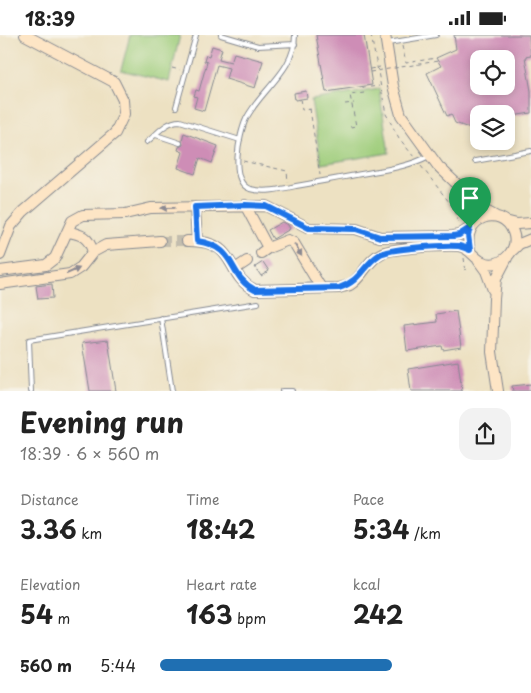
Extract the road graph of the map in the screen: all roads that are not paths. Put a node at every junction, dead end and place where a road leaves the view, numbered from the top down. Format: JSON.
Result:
{"nodes":[{"id":1,"x":25,"y":35,"type":"edge"},
{"id":2,"x":196,"y":35,"type":"edge"},
{"id":3,"x":221,"y":35,"type":"edge"},
{"id":4,"x":295,"y":35,"type":"edge"},
{"id":5,"x":436,"y":35,"type":"edge"},
{"id":6,"x":386,"y":39,"type":"edge"},
{"id":7,"x":295,"y":43,"type":"junction"},
{"id":8,"x":176,"y":107,"type":"dead end"},
{"id":9,"x":156,"y":135,"type":"junction"},
{"id":10,"x":240,"y":140,"type":"junction"},
{"id":11,"x":148,"y":142,"type":"dead end"},
{"id":12,"x":180,"y":143,"type":"dead end"},
{"id":13,"x":531,"y":151,"type":"edge"},
{"id":14,"x":429,"y":155,"type":"junction"},
{"id":15,"x":475,"y":161,"type":"dead end"},
{"id":16,"x":472,"y":198,"type":"junction"},
{"id":17,"x":245,"y":205,"type":"junction"},
{"id":18,"x":195,"y":207,"type":"junction"},
{"id":19,"x":500,"y":218,"type":"junction"},
{"id":20,"x":531,"y":223,"type":"edge"},
{"id":21,"x":473,"y":225,"type":"junction"},
{"id":22,"x":68,"y":232,"type":"junction"},
{"id":23,"x":531,"y":239,"type":"edge"},
{"id":24,"x":160,"y":241,"type":"tunnel mouth"},
{"id":25,"x":470,"y":250,"type":"junction"},
{"id":26,"x":93,"y":252,"type":"junction"},
{"id":27,"x":510,"y":254,"type":"junction"},
{"id":28,"x":0,"y":255,"type":"edge"},
{"id":29,"x":478,"y":260,"type":"junction"},
{"id":30,"x":246,"y":261,"type":"dead end"},
{"id":31,"x":235,"y":269,"type":"junction"},
{"id":32,"x":0,"y":271,"type":"edge"},
{"id":33,"x":0,"y":285,"type":"edge"},
{"id":34,"x":321,"y":289,"type":"junction"},
{"id":35,"x":494,"y":299,"type":"junction"},
{"id":36,"x":258,"y":303,"type":"dead end"},
{"id":37,"x":161,"y":318,"type":"junction"},
{"id":38,"x":31,"y":391,"type":"edge"},
{"id":39,"x":172,"y":391,"type":"edge"},
{"id":40,"x":282,"y":391,"type":"edge"},
{"id":41,"x":292,"y":391,"type":"edge"},
{"id":42,"x":498,"y":391,"type":"edge"}],
"edges":[{"from":1,"to":28,"type":"street"},
{"from":2,"to":8,"type":"lane"},
{"from":3,"to":7,"type":"lane"},
{"from":4,"to":7,"type":"lane"},
{"from":5,"to":6,"type":"lane"},
{"from":6,"to":14,"type":"street"},
{"from":7,"to":10,"type":"lane"},
{"from":9,"to":10,"type":"lane"},
{"from":9,"to":11,"type":"lane"},
{"from":9,"to":12,"type":"lane"},
{"from":10,"to":14,"type":"lane"},
{"from":13,"to":15,"type":"lane"},
{"from":14,"to":16,"type":"street"},
{"from":16,"to":19,"type":"street"},
{"from":16,"to":21,"type":"street"},
{"from":17,"to":18,"type":"street"},
{"from":17,"to":21,"type":"street"},
{"from":17,"to":34,"type":"street","one_way":true},
{"from":18,"to":22,"type":"street","one_way":true},
{"from":18,"to":31,"type":"street"},
{"from":19,"to":20,"type":"street"},
{"from":19,"to":21,"type":"street"},
{"from":19,"to":27,"type":"street"},
{"from":21,"to":25,"type":"street"},
{"from":22,"to":26,"type":"street"},
{"from":22,"to":32,"type":"street"},
{"from":23,"to":27,"type":"street"},
{"from":24,"to":26,"type":"street"},
{"from":25,"to":29,"type":"street"},
{"from":25,"to":34,"type":"street"},
{"from":33,"to":26,"type":"street","one_way":true},
{"from":27,"to":29,"type":"street"},
{"from":27,"to":35,"type":"street"},
{"from":29,"to":35,"type":"street"},
{"from":30,"to":31,"type":"street"},
{"from":31,"to":34,"type":"street"},
{"from":35,"to":42,"type":"street"},
{"from":36,"to":37,"type":"lane"},
{"from":37,"to":38,"type":"lane"},
{"from":37,"to":39,"type":"lane"},
{"from":40,"to":41,"type":"lane"}]}
